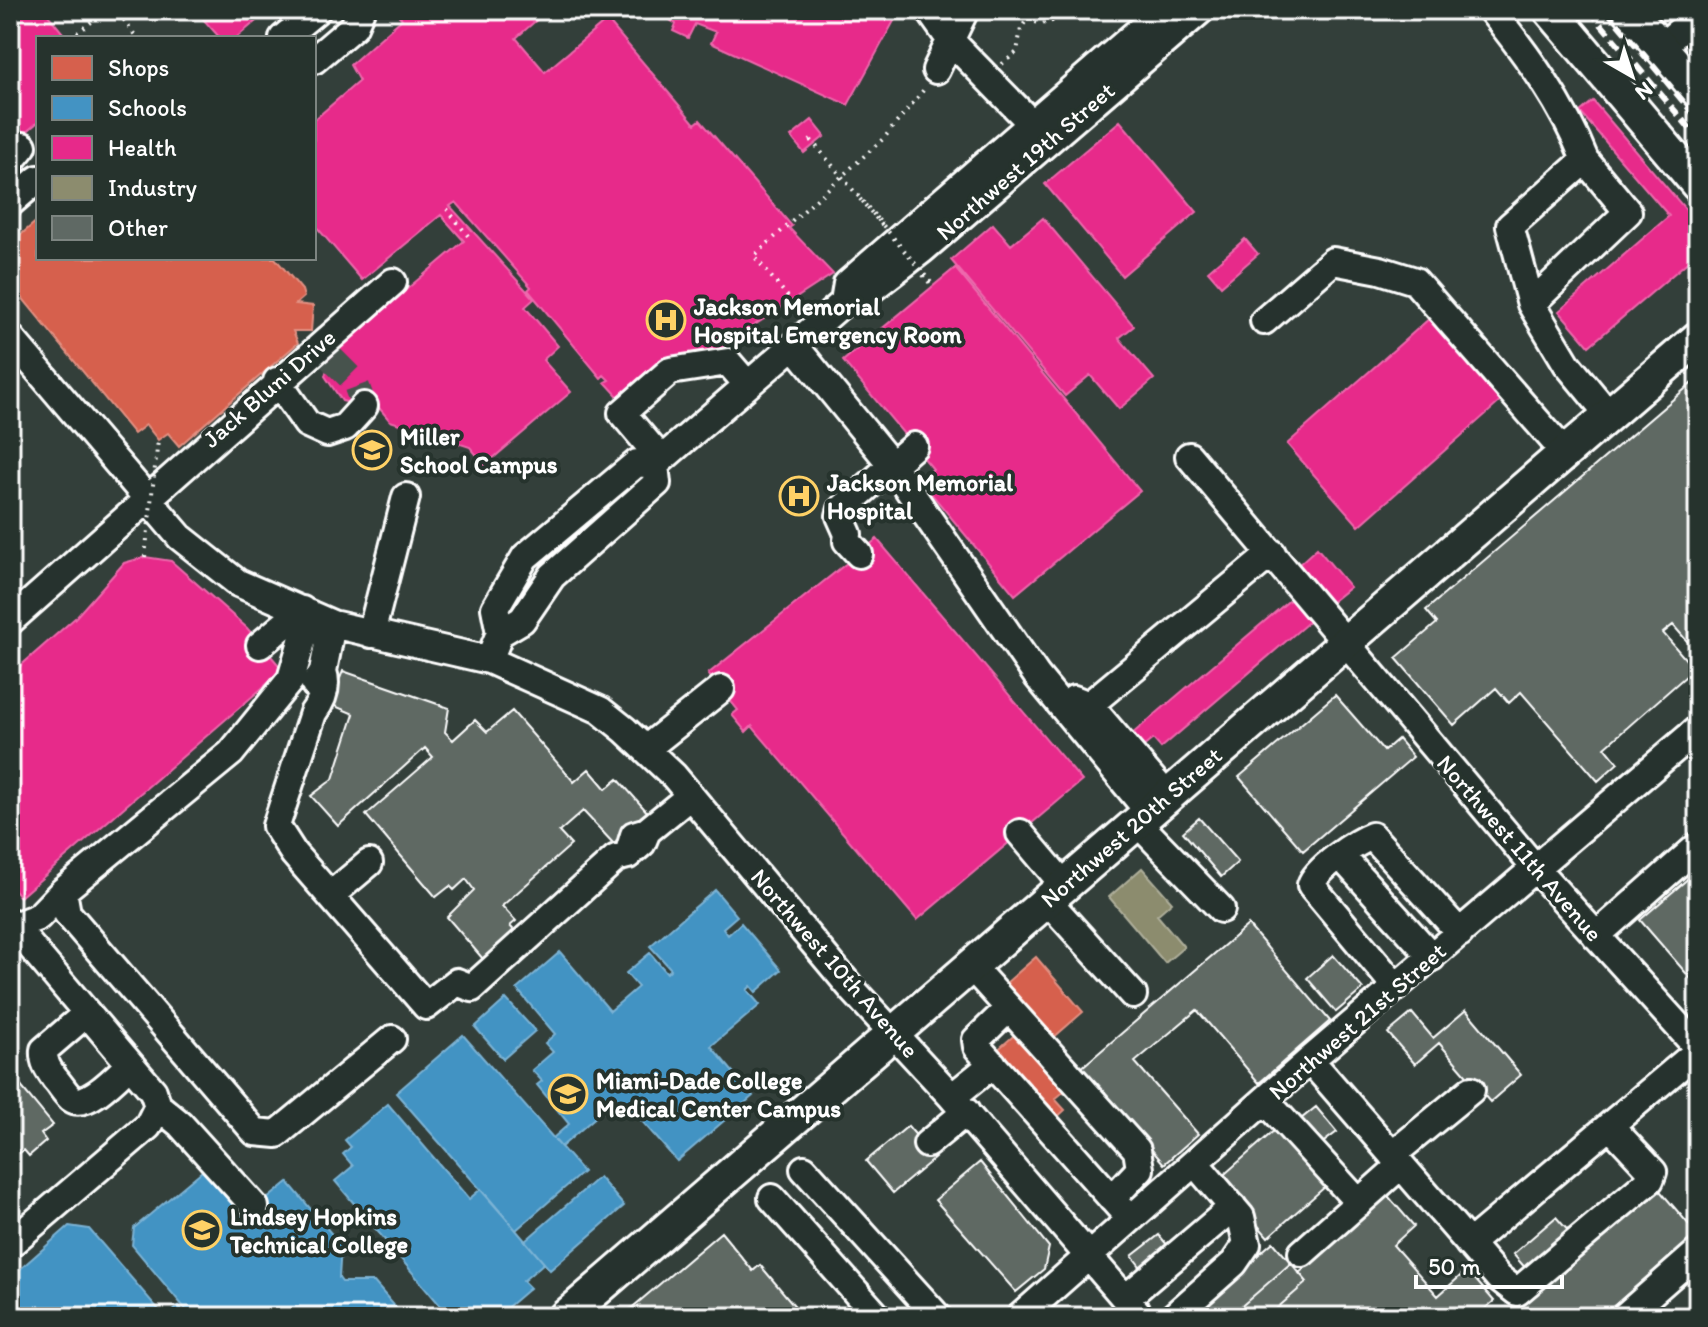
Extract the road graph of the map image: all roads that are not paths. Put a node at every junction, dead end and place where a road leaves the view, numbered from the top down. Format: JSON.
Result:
{"nodes":[{"id":1,"x":317,"y":10,"type":"edge"},
{"id":2,"x":361,"y":10,"type":"edge"},
{"id":3,"x":929,"y":10,"type":"edge"},
{"id":4,"x":965,"y":10,"type":"edge"},
{"id":5,"x":1163,"y":10,"type":"edge"},
{"id":6,"x":1201,"y":10,"type":"edge"},
{"id":7,"x":1491,"y":10,"type":"edge"},
{"id":8,"x":1550,"y":10,"type":"edge"},
{"id":9,"x":1629,"y":10,"type":"edge"},
{"id":10,"x":1698,"y":16,"type":"edge"},
{"id":11,"x":285,"y":36,"type":"edge"},
{"id":12,"x":951,"y":41,"type":"junction"},
{"id":13,"x":1660,"y":47,"type":"junction"},
{"id":14,"x":316,"y":58,"type":"edge"},
{"id":15,"x":936,"y":70,"type":"road end"},
{"id":16,"x":1698,"y":91,"type":"edge"},
{"id":17,"x":1040,"y":133,"type":"junction"},
{"id":18,"x":1585,"y":160,"type":"junction"},
{"id":19,"x":36,"y":181,"type":"edge"},
{"id":20,"x":1698,"y":185,"type":"edge"},
{"id":21,"x":10,"y":203,"type":"edge"},
{"id":22,"x":393,"y":282,"type":"dead end"},
{"id":23,"x":1531,"y":304,"type":"junction"},
{"id":24,"x":1264,"y":321,"type":"dead end"},
{"id":25,"x":10,"y":337,"type":"edge"},
{"id":26,"x":1698,"y":338,"type":"edge"},
{"id":27,"x":794,"y":345,"type":"junction"},
{"id":28,"x":277,"y":381,"type":"junction"},
{"id":29,"x":747,"y":384,"type":"junction"},
{"id":30,"x":364,"y":406,"type":"dead end"},
{"id":31,"x":1609,"y":415,"type":"junction"},
{"id":32,"x":914,"y":446,"type":"dead end"},
{"id":33,"x":1565,"y":453,"type":"junction"},
{"id":34,"x":1189,"y":456,"type":"dead end"},
{"id":35,"x":658,"y":462,"type":"junction"},
{"id":36,"x":891,"y":464,"type":"junction"},
{"id":37,"x":406,"y":497,"type":"dead end"},
{"id":38,"x":148,"y":498,"type":"junction"},
{"id":39,"x":858,"y":545,"type":"dead end"},
{"id":40,"x":1272,"y":553,"type":"junction"},
{"id":41,"x":315,"y":616,"type":"junction"},
{"id":42,"x":10,"y":621,"type":"edge"},
{"id":43,"x":371,"y":634,"type":"junction"},
{"id":44,"x":1345,"y":644,"type":"junction"},
{"id":45,"x":260,"y":645,"type":"dead end"},
{"id":46,"x":489,"y":660,"type":"junction"},
{"id":47,"x":721,"y":689,"type":"dead end"},
{"id":48,"x":1048,"y":689,"type":"junction"},
{"id":49,"x":1089,"y":705,"type":"junction"},
{"id":50,"x":1698,"y":729,"type":"edge"},
{"id":51,"x":647,"y":748,"type":"junction"},
{"id":52,"x":690,"y":796,"type":"junction"},
{"id":53,"x":1151,"y":810,"type":"junction"},
{"id":54,"x":1020,"y":833,"type":"dead end"},
{"id":55,"x":1698,"y":846,"type":"edge"},
{"id":56,"x":1340,"y":855,"type":"junction"},
{"id":57,"x":369,"y":863,"type":"dead end"},
{"id":58,"x":1536,"y":869,"type":"junction"},
{"id":59,"x":60,"y":892,"type":"junction"},
{"id":60,"x":1056,"y":893,"type":"junction"},
{"id":61,"x":331,"y":895,"type":"junction"},
{"id":62,"x":1221,"y":909,"type":"dead end"},
{"id":63,"x":17,"y":923,"type":"edge"},
{"id":64,"x":1460,"y":933,"type":"junction"},
{"id":65,"x":1596,"y":936,"type":"junction"},
{"id":66,"x":1432,"y":957,"type":"junction"},
{"id":67,"x":971,"y":966,"type":"junction"},
{"id":68,"x":1396,"y":987,"type":"junction"},
{"id":69,"x":1133,"y":995,"type":"dead end"},
{"id":70,"x":1008,"y":1009,"type":"junction"},
{"id":71,"x":87,"y":1013,"type":"junction"},
{"id":72,"x":893,"y":1033,"type":"junction"},
{"id":73,"x":392,"y":1039,"type":"dead end"},
{"id":74,"x":1698,"y":1050,"type":"edge"},
{"id":75,"x":1310,"y":1060,"type":"junction"},
{"id":76,"x":130,"y":1064,"type":"junction"},
{"id":77,"x":993,"y":1064,"type":"junction"},
{"id":78,"x":1471,"y":1090,"type":"dead end"},
{"id":79,"x":1265,"y":1100,"type":"junction"},
{"id":80,"x":959,"y":1104,"type":"junction"},
{"id":81,"x":158,"y":1106,"type":"junction"},
{"id":82,"x":1610,"y":1126,"type":"junction"},
{"id":83,"x":927,"y":1144,"type":"dead end"},
{"id":84,"x":1397,"y":1160,"type":"junction"},
{"id":85,"x":1195,"y":1163,"type":"junction"},
{"id":86,"x":804,"y":1169,"type":"dead end"},
{"id":87,"x":772,"y":1198,"type":"dead end"},
{"id":88,"x":1112,"y":1199,"type":"junction"},
{"id":89,"x":1359,"y":1203,"type":"junction"},
{"id":90,"x":255,"y":1207,"type":"dead end"},
{"id":91,"x":1233,"y":1207,"type":"junction"},
{"id":92,"x":1131,"y":1220,"type":"junction"},
{"id":93,"x":10,"y":1244,"type":"edge"},
{"id":94,"x":1469,"y":1244,"type":"junction"},
{"id":95,"x":1698,"y":1252,"type":"edge"},
{"id":96,"x":1302,"y":1253,"type":"dead end"},
{"id":97,"x":1090,"y":1256,"type":"junction"},
{"id":98,"x":1133,"y":1308,"type":"edge"},
{"id":99,"x":565,"y":1317,"type":"edge"},
{"id":100,"x":878,"y":1317,"type":"edge"},
{"id":101,"x":938,"y":1317,"type":"edge"},
{"id":102,"x":1020,"y":1317,"type":"edge"},
{"id":103,"x":1173,"y":1317,"type":"edge"},
{"id":104,"x":1624,"y":1317,"type":"edge"}],
"edges":[{"from":1,"to":11,"type":"street"},
{"from":2,"to":14,"type":"street"},
{"from":3,"to":12,"type":"street"},
{"from":4,"to":12,"type":"street"},
{"from":5,"to":17,"type":"street","name":"Northwest 19th Street"},
{"from":6,"to":17,"type":"street","name":"Northwest 19th Street"},
{"from":7,"to":18,"type":"street"},
{"from":8,"to":20,"type":"main road"},
{"from":9,"to":13,"type":"main road"},
{"from":10,"to":13,"type":"street"},
{"from":12,"to":15,"type":"street"},
{"from":12,"to":17,"type":"street"},
{"from":13,"to":16,"type":"main road"},
{"from":17,"to":27,"type":"street","name":"Northwest 19th Street"},
{"from":18,"to":23,"type":"street"},
{"from":18,"to":23,"type":"street"},
{"from":19,"to":21,"type":"street"},
{"from":22,"to":28,"type":"street","name":"Jack Bluni Drive"},
{"from":23,"to":31,"type":"street"},
{"from":24,"to":33,"type":"street"},
{"from":25,"to":38,"type":"street","name":"Northwest 10th Avenue"},
{"from":26,"to":31,"type":"main road","name":"Northwest 20th Street"},
{"from":27,"to":29,"type":"street","name":"Northwest 19th Street"},
{"from":27,"to":36,"type":"street"},
{"from":28,"to":30,"type":"street"},
{"from":28,"to":38,"type":"street","name":"Jack Bluni Drive"},
{"from":29,"to":35,"type":"street","name":"Northwest 19th Street"},
{"from":29,"to":35,"type":"street"},
{"from":31,"to":33,"type":"main road","name":"Northwest 20th Street"},
{"from":32,"to":36,"type":"street"},
{"from":33,"to":44,"type":"main road","name":"Northwest 20th Street"},
{"from":34,"to":40,"type":"street","name":"Northwest 11th Avenue"},
{"from":35,"to":46,"type":"street","name":"Northwest 19th Street"},
{"from":36,"to":39,"type":"street"},
{"from":36,"to":48,"type":"street"},
{"from":37,"to":43,"type":"street"},
{"from":38,"to":41,"type":"street","name":"Northwest 10th Avenue"},
{"from":38,"to":42,"type":"street","name":"Jack Bluni Drive"},
{"from":40,"to":44,"type":"street","name":"Northwest 11th Avenue"},
{"from":40,"to":49,"type":"street"},
{"from":41,"to":43,"type":"street","name":"Northwest 10th Avenue"},
{"from":41,"to":45,"type":"street"},
{"from":41,"to":59,"type":"street"},
{"from":41,"to":61,"type":"street"},
{"from":43,"to":46,"type":"street","name":"Northwest 10th Avenue"},
{"from":44,"to":53,"type":"main road","name":"Northwest 20th Street"},
{"from":44,"to":58,"type":"street","name":"Northwest 11th Avenue"},
{"from":46,"to":51,"type":"street","name":"Northwest 10th Avenue"},
{"from":47,"to":51,"type":"street"},
{"from":48,"to":49,"type":"street"},
{"from":48,"to":53,"type":"street"},
{"from":49,"to":53,"type":"street"},
{"from":50,"to":58,"type":"street","name":"Northwest 21st Street"},
{"from":51,"to":52,"type":"street","name":"Northwest 10th Avenue"},
{"from":52,"to":61,"type":"street"},
{"from":52,"to":72,"type":"street","name":"Northwest 10th Avenue"},
{"from":53,"to":60,"type":"main road","name":"Northwest 20th Street"},
{"from":53,"to":62,"type":"street"},
{"from":54,"to":60,"type":"street"},
{"from":55,"to":65,"type":"street"},
{"from":56,"to":64,"type":"street"},
{"from":56,"to":66,"type":"street"},
{"from":56,"to":68,"type":"street"},
{"from":57,"to":61,"type":"street"},
{"from":58,"to":64,"type":"street","name":"Northwest 21st Street"},
{"from":58,"to":65,"type":"street","name":"Northwest 11th Avenue"},
{"from":59,"to":63,"type":"street"},
{"from":59,"to":73,"type":"street"},
{"from":60,"to":67,"type":"main road","name":"Northwest 20th Street"},
{"from":60,"to":69,"type":"street"},
{"from":63,"to":71,"type":"street"},
{"from":64,"to":66,"type":"street","name":"Northwest 21st Street"},
{"from":65,"to":74,"type":"street","name":"Northwest 11th Avenue"},
{"from":66,"to":68,"type":"street","name":"Northwest 21st Street"},
{"from":67,"to":70,"type":"street"},
{"from":67,"to":72,"type":"main road","name":"Northwest 20th Street"},
{"from":68,"to":75,"type":"street","name":"Northwest 21st Street"},
{"from":70,"to":77,"type":"street"},
{"from":70,"to":88,"type":"street"},
{"from":71,"to":76,"type":"street"},
{"from":71,"to":76,"type":"street"},
{"from":72,"to":80,"type":"street","name":"Northwest 10th Avenue"},
{"from":72,"to":99,"type":"main road","name":"Northwest 20th Street"},
{"from":74,"to":82,"type":"street"},
{"from":75,"to":79,"type":"street","name":"Northwest 21st Street"},
{"from":75,"to":84,"type":"street"},
{"from":76,"to":81,"type":"street"},
{"from":77,"to":80,"type":"street"},
{"from":77,"to":88,"type":"street"},
{"from":78,"to":84,"type":"street"},
{"from":79,"to":85,"type":"street","name":"Northwest 21st Street"},
{"from":79,"to":89,"type":"street"},
{"from":80,"to":83,"type":"street"},
{"from":80,"to":97,"type":"street","name":"Northwest 10th Avenue"},
{"from":81,"to":90,"type":"street"},
{"from":81,"to":93,"type":"street"},
{"from":82,"to":94,"type":"street"},
{"from":82,"to":94,"type":"street"},
{"from":84,"to":89,"type":"street"},
{"from":84,"to":94,"type":"street"},
{"from":85,"to":91,"type":"street"},
{"from":85,"to":92,"type":"street","name":"Northwest 21st Street"},
{"from":86,"to":101,"type":"street"},
{"from":87,"to":100,"type":"street"},
{"from":88,"to":92,"type":"street"},
{"from":89,"to":96,"type":"street"},
{"from":91,"to":98,"type":"street"},
{"from":91,"to":103,"type":"street"},
{"from":92,"to":97,"type":"street","name":"Northwest 21st Street"},
{"from":95,"to":104,"type":"street"},
{"from":97,"to":98,"type":"street","name":"Northwest 10th Avenue"},
{"from":97,"to":102,"type":"street","name":"Northwest 21st Street"}]}
